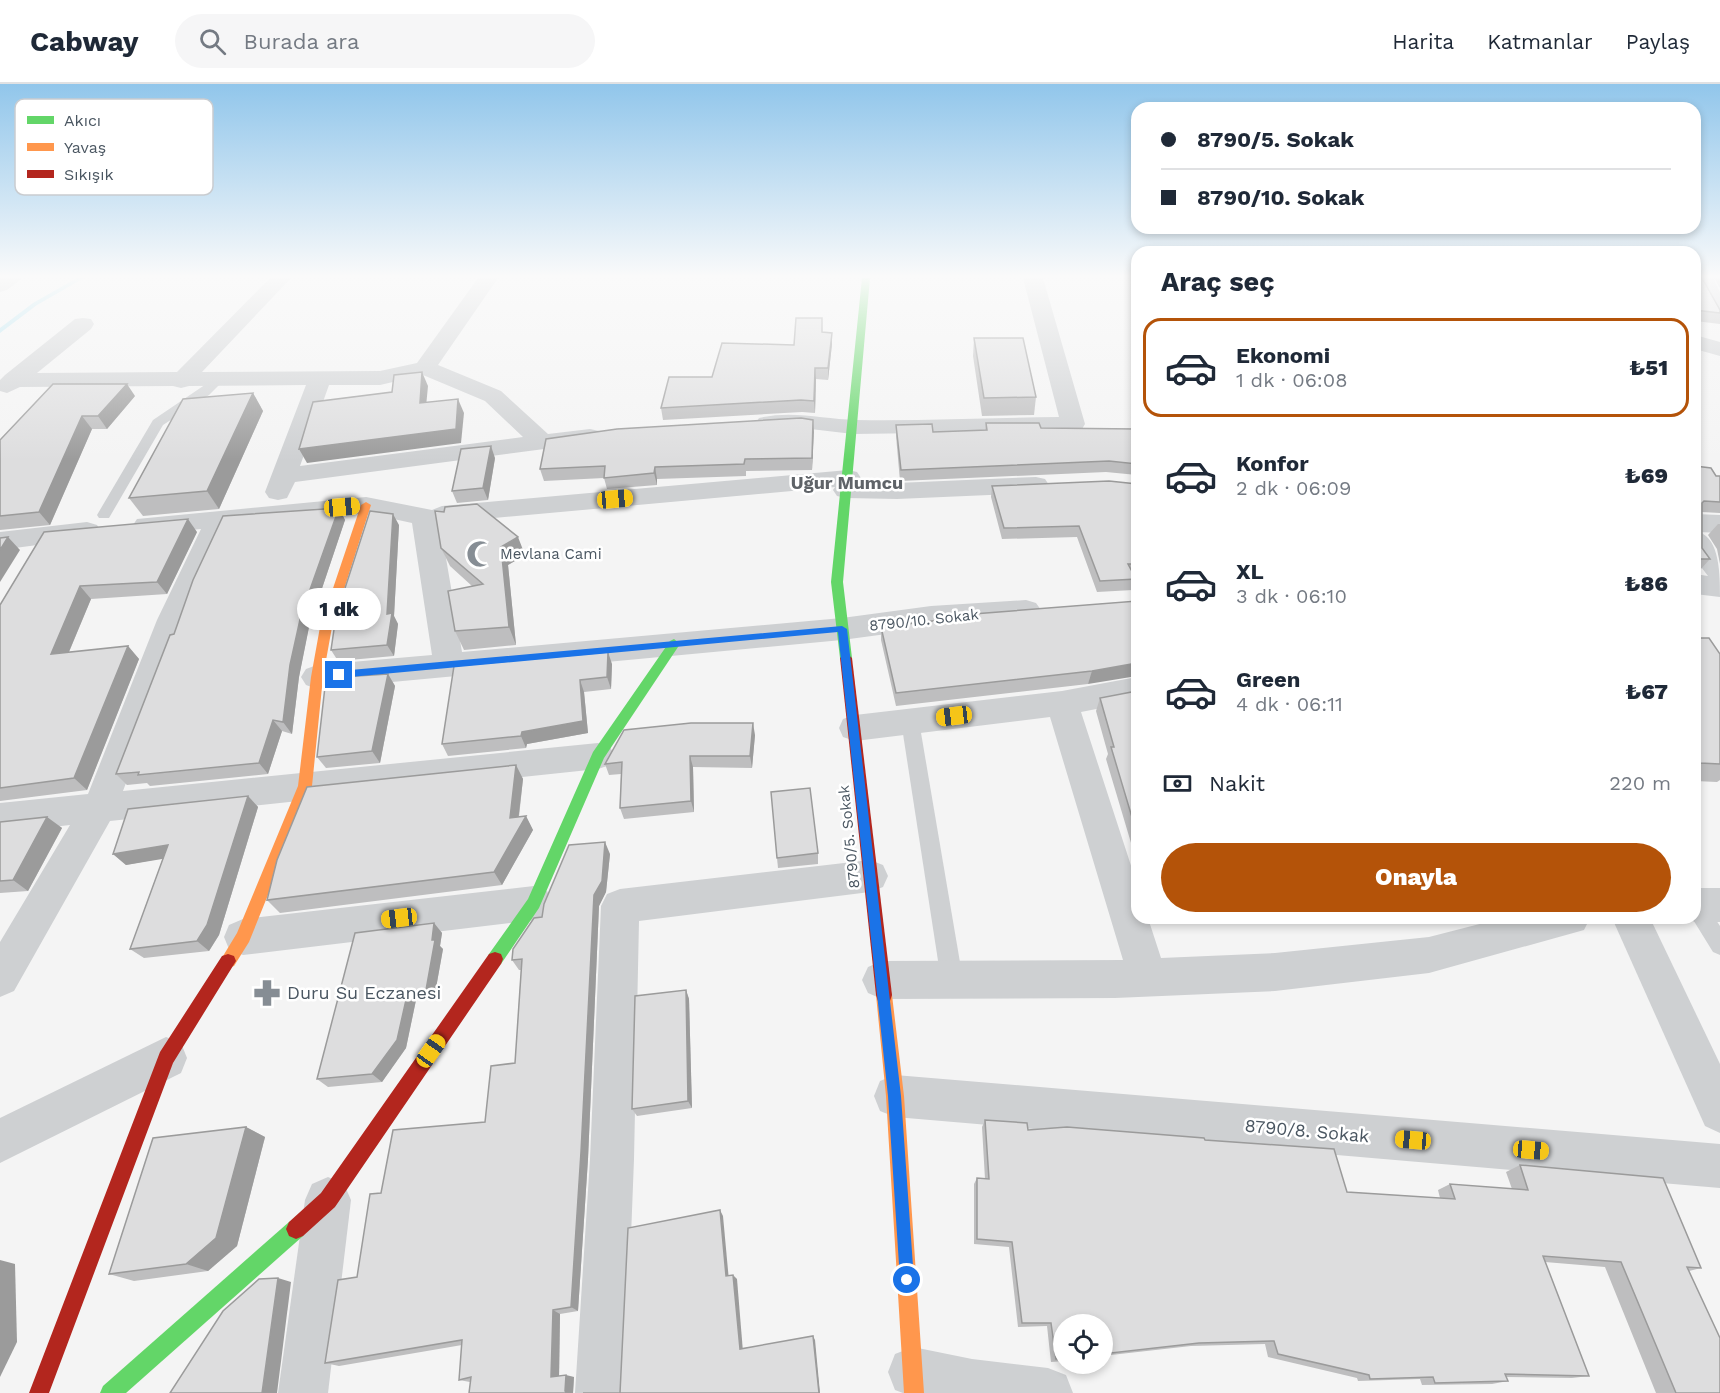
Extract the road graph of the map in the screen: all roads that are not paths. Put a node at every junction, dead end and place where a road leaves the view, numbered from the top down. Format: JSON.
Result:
{"nodes":[{"id":1,"x":65,"y":339,"type":"edge"},
{"id":2,"x":222,"y":339,"type":"edge"},
{"id":3,"x":445,"y":339,"type":"edge"},
{"id":4,"x":861,"y":339,"type":"edge"},
{"id":5,"x":1049,"y":339,"type":"edge"},
{"id":6,"x":1701,"y":345,"type":"edge"},
{"id":7,"x":1720,"y":349,"type":"edge"},
{"id":8,"x":425,"y":368,"type":"junction"},
{"id":9,"x":320,"y":379,"type":"junction"},
{"id":10,"x":218,"y":380,"type":"junction"},
{"id":11,"x":181,"y":381,"type":"junction"},
{"id":12,"x":6,"y":387,"type":"edge"},
{"id":13,"x":745,"y":424,"type":"edge"},
{"id":14,"x":853,"y":427,"type":"junction"},
{"id":15,"x":609,"y":434,"type":"edge"},
{"id":16,"x":542,"y":442,"type":"junction"},
{"id":17,"x":283,"y":476,"type":"junction"},
{"id":18,"x":847,"y":484,"type":"junction"},
{"id":19,"x":1060,"y":484,"type":"edge"},
{"id":20,"x":366,"y":505,"type":"junction"},
{"id":21,"x":271,"y":513,"type":"junction"},
{"id":22,"x":104,"y":515,"type":"dead end"},
{"id":23,"x":425,"y":517,"type":"junction"},
{"id":24,"x":220,"y":518,"type":"junction"},
{"id":25,"x":1701,"y":522,"type":"edge"},
{"id":26,"x":1720,"y":524,"type":"edge"},
{"id":27,"x":45,"y":535,"type":"junction"},
{"id":28,"x":0,"y":541,"type":"edge"},
{"id":29,"x":1701,"y":547,"type":"edge"},
{"id":30,"x":28,"y":564,"type":"edge"},
{"id":31,"x":1720,"y":571,"type":"edge"},
{"id":32,"x":1701,"y":584,"type":"edge"},
{"id":33,"x":1720,"y":586,"type":"edge"},
{"id":34,"x":1059,"y":608,"type":"edge"},
{"id":35,"x":842,"y":629,"type":"junction"},
{"id":36,"x":674,"y":644,"type":"junction"},
{"id":37,"x":449,"y":664,"type":"junction"},
{"id":38,"x":317,"y":677,"type":"junction"},
{"id":39,"x":1131,"y":690,"type":"edge"},
{"id":40,"x":1062,"y":703,"type":"junction"},
{"id":41,"x":910,"y":721,"type":"junction"},
{"id":42,"x":855,"y":728,"type":"junction"},
{"id":43,"x":598,"y":756,"type":"junction"},
{"id":44,"x":305,"y":786,"type":"junction"},
{"id":45,"x":100,"y":807,"type":"junction"},
{"id":46,"x":0,"y":818,"type":"edge"},
{"id":47,"x":870,"y":876,"type":"junction"},
{"id":48,"x":534,"y":903,"type":"junction"},
{"id":49,"x":1701,"y":905,"type":"edge"},
{"id":50,"x":1720,"y":905,"type":"edge"},
{"id":51,"x":1701,"y":915,"type":"edge"},
{"id":52,"x":1131,"y":924,"type":"edge"},
{"id":53,"x":1131,"y":924,"type":"edge"},
{"id":54,"x":1548,"y":924,"type":"edge"},
{"id":55,"x":1634,"y":924,"type":"edge"},
{"id":56,"x":243,"y":937,"type":"junction"},
{"id":57,"x":1720,"y":945,"type":"edge"},
{"id":58,"x":0,"y":978,"type":"edge"},
{"id":59,"x":1148,"y":978,"type":"junction"},
{"id":60,"x":882,"y":980,"type":"junction"},
{"id":61,"x":951,"y":980,"type":"junction"},
{"id":62,"x":166,"y":1058,"type":"junction"},
{"id":63,"x":895,"y":1096,"type":"junction"},
{"id":64,"x":1720,"y":1112,"type":"edge"},
{"id":65,"x":0,"y":1141,"type":"edge"},
{"id":66,"x":1720,"y":1166,"type":"edge"},
{"id":67,"x":328,"y":1200,"type":"junction"},
{"id":68,"x":914,"y":1383,"type":"edge"},
{"id":69,"x":39,"y":1393,"type":"edge"},
{"id":70,"x":110,"y":1393,"type":"edge"},
{"id":71,"x":303,"y":1393,"type":"edge"},
{"id":72,"x":600,"y":1393,"type":"edge"},
{"id":73,"x":1048,"y":1393,"type":"edge"}],
"edges":[{"from":1,"to":12,"type":"street"},
{"from":2,"to":11,"type":"street"},
{"from":3,"to":8,"type":"street"},
{"from":4,"to":14,"type":"street","name":"8790/5. Sokak"},
{"from":5,"to":14,"type":"street"},
{"from":6,"to":7,"type":"street"},
{"from":8,"to":9,"type":"street"},
{"from":8,"to":16,"type":"street"},
{"from":9,"to":10,"type":"street"},
{"from":9,"to":17,"type":"street"},
{"from":10,"to":11,"type":"street"},
{"from":10,"to":22,"type":"lane"},
{"from":11,"to":12,"type":"street"},
{"from":13,"to":14,"type":"street"},
{"from":14,"to":18,"type":"street","name":"8790/5. Sokak"},
{"from":15,"to":16,"type":"street"},
{"from":16,"to":17,"type":"street"},
{"from":17,"to":21,"type":"street"},
{"from":18,"to":19,"type":"street"},
{"from":18,"to":23,"type":"street"},
{"from":18,"to":35,"type":"street","name":"8790/5. Sokak"},
{"from":20,"to":21,"type":"street"},
{"from":20,"to":23,"type":"street"},
{"from":20,"to":38,"type":"street"},
{"from":21,"to":24,"type":"street"},
{"from":23,"to":37,"type":"street"},
{"from":24,"to":27,"type":"street"},
{"from":24,"to":45,"type":"street"},
{"from":25,"to":26,"type":"street"},
{"from":27,"to":28,"type":"street"},
{"from":27,"to":30,"type":"street"},
{"from":29,"to":31,"type":"street"},
{"from":32,"to":33,"type":"street"},
{"from":34,"to":35,"type":"street","name":"8790/10. Sokak"},
{"from":35,"to":36,"type":"street","name":"8790/10. Sokak"},
{"from":35,"to":42,"type":"street","name":"8790/5. Sokak"},
{"from":36,"to":37,"type":"street","name":"8790/10. Sokak"},
{"from":36,"to":43,"type":"street"},
{"from":37,"to":38,"type":"street","name":"8790/10. Sokak"},
{"from":38,"to":44,"type":"street"},
{"from":39,"to":40,"type":"street"},
{"from":40,"to":41,"type":"street"},
{"from":40,"to":52,"type":"street"},
{"from":41,"to":42,"type":"street"},
{"from":41,"to":61,"type":"lane"},
{"from":42,"to":47,"type":"street","name":"8790/5. Sokak"},
{"from":43,"to":44,"type":"street"},
{"from":43,"to":48,"type":"street"},
{"from":44,"to":45,"type":"street"},
{"from":44,"to":56,"type":"street"},
{"from":45,"to":46,"type":"street"},
{"from":45,"to":58,"type":"street"},
{"from":47,"to":60,"type":"street","name":"8790/5. Sokak"},
{"from":47,"to":72,"type":"street"},
{"from":48,"to":56,"type":"street"},
{"from":48,"to":67,"type":"street"},
{"from":49,"to":50,"type":"street"},
{"from":51,"to":57,"type":"lane"},
{"from":53,"to":59,"type":"street"},
{"from":54,"to":59,"type":"street"},
{"from":55,"to":64,"type":"street"},
{"from":56,"to":62,"type":"street"},
{"from":59,"to":61,"type":"street"},
{"from":60,"to":61,"type":"street"},
{"from":60,"to":63,"type":"street","name":"8790/5. Sokak"},
{"from":62,"to":65,"type":"street"},
{"from":62,"to":69,"type":"street"},
{"from":63,"to":66,"type":"street","name":"8790/8. Sokak"},
{"from":63,"to":68,"type":"street","name":"8790/5. Sokak"},
{"from":67,"to":70,"type":"street"},
{"from":67,"to":71,"type":"street"},
{"from":68,"to":73,"type":"street"}]}
